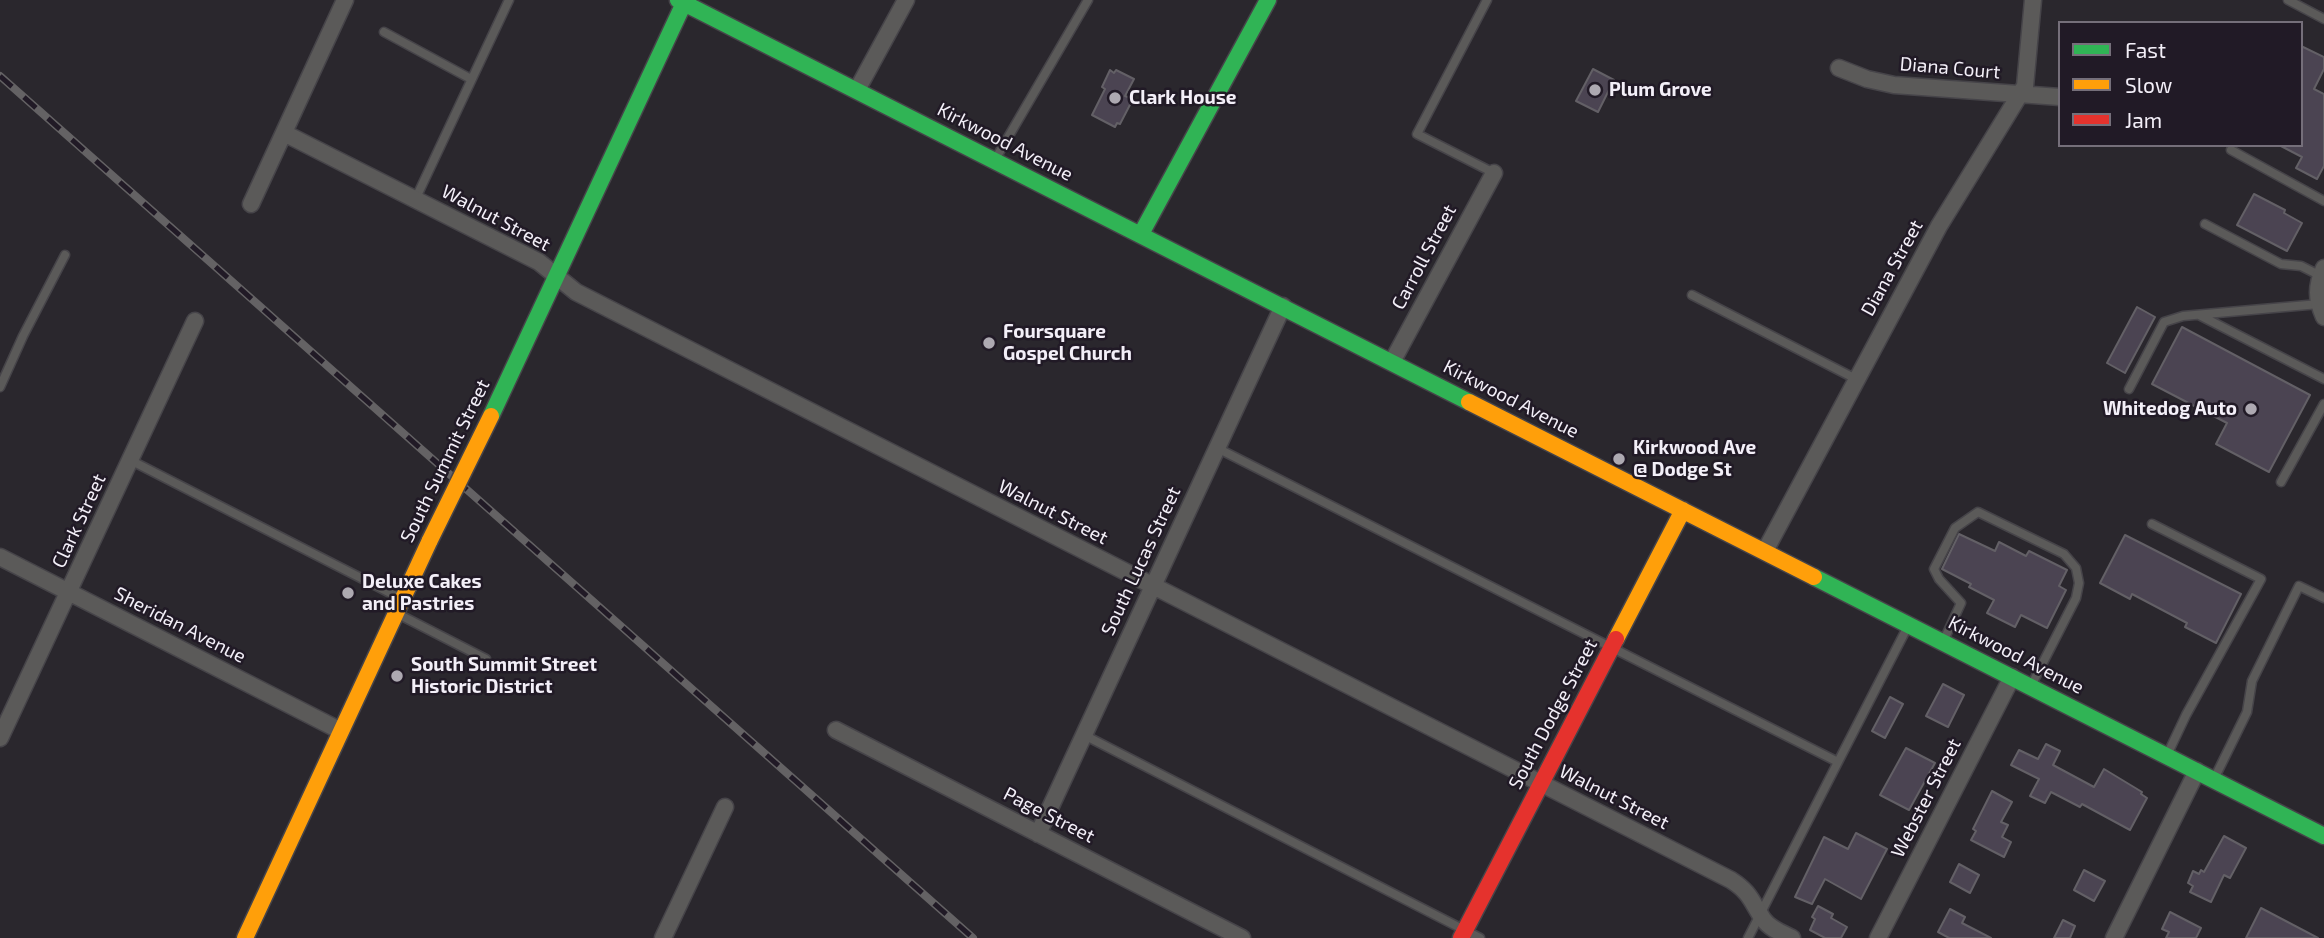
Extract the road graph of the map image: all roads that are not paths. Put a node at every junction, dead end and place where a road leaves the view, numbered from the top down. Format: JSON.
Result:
{"nodes":[{"id":1,"x":345,"y":0,"type":"edge"},
{"id":2,"x":509,"y":0,"type":"edge"},
{"id":3,"x":906,"y":0,"type":"edge"},
{"id":4,"x":1088,"y":0,"type":"edge"},
{"id":5,"x":1268,"y":0,"type":"edge"},
{"id":6,"x":1488,"y":0,"type":"edge"},
{"id":7,"x":2033,"y":0,"type":"edge"},
{"id":8,"x":2288,"y":0,"type":"edge"},
{"id":9,"x":681,"y":2,"type":"edge"},
{"id":10,"x":2324,"y":19,"type":"edge"},
{"id":11,"x":384,"y":32,"type":"dead end"},
{"id":12,"x":1839,"y":68,"type":"dead end"},
{"id":13,"x":471,"y":79,"type":"junction"},
{"id":14,"x":857,"y":90,"type":"junction"},
{"id":15,"x":2020,"y":94,"type":"junction"},
{"id":16,"x":2058,"y":97,"type":"edge"},
{"id":17,"x":284,"y":133,"type":"junction"},
{"id":18,"x":2231,"y":150,"type":"dead end"},
{"id":19,"x":995,"y":160,"type":"junction"},
{"id":20,"x":1494,"y":173,"type":"joint"},
{"id":21,"x":415,"y":200,"type":"junction"},
{"id":22,"x":2324,"y":201,"type":"edge"},
{"id":23,"x":251,"y":204,"type":"dead end"},
{"id":24,"x":2205,"y":225,"type":"dead end"},
{"id":25,"x":1141,"y":234,"type":"junction"},
{"id":26,"x":65,"y":255,"type":"dead end"},
{"id":27,"x":2322,"y":272,"type":"edge"},
{"id":28,"x":556,"y":276,"type":"junction"},
{"id":29,"x":1692,"y":295,"type":"dead end"},
{"id":30,"x":1283,"y":306,"type":"junction"},
{"id":31,"x":2321,"y":311,"type":"edge"},
{"id":32,"x":2199,"y":314,"type":"junction"},
{"id":33,"x":195,"y":321,"type":"dead end"},
{"id":34,"x":1392,"y":362,"type":"junction"},
{"id":35,"x":1856,"y":379,"type":"junction"},
{"id":36,"x":2324,"y":379,"type":"edge"},
{"id":37,"x":0,"y":387,"type":"edge"},
{"id":38,"x":2129,"y":390,"type":"dead end"},
{"id":39,"x":2324,"y":404,"type":"edge"},
{"id":40,"x":1217,"y":448,"type":"junction"},
{"id":41,"x":131,"y":460,"type":"junction"},
{"id":42,"x":2281,"y":482,"type":"dead end"},
{"id":43,"x":1683,"y":510,"type":"junction"},
{"id":44,"x":2152,"y":524,"type":"dead end"},
{"id":45,"x":1765,"y":551,"type":"junction"},
{"id":46,"x":0,"y":557,"type":"edge"},
{"id":47,"x":1153,"y":587,"type":"junction"},
{"id":48,"x":68,"y":593,"type":"junction"},
{"id":49,"x":2324,"y":598,"type":"edge"},
{"id":50,"x":399,"y":606,"type":"junction"},
{"id":51,"x":1909,"y":624,"type":"junction"},
{"id":52,"x":1943,"y":641,"type":"junction"},
{"id":53,"x":1611,"y":647,"type":"junction"},
{"id":54,"x":486,"y":659,"type":"dead end"},
{"id":55,"x":2012,"y":677,"type":"junction"},
{"id":56,"x":2031,"y":687,"type":"junction"},
{"id":57,"x":341,"y":730,"type":"junction"},
{"id":58,"x":836,"y":730,"type":"dead end"},
{"id":59,"x":1084,"y":735,"type":"junction"},
{"id":60,"x":0,"y":738,"type":"edge"},
{"id":61,"x":2167,"y":756,"type":"junction"},
{"id":62,"x":1838,"y":762,"type":"junction"},
{"id":63,"x":2197,"y":771,"type":"junction"},
{"id":64,"x":2214,"y":779,"type":"junction"},
{"id":65,"x":1540,"y":783,"type":"junction"},
{"id":66,"x":725,"y":807,"type":"dead end"},
{"id":67,"x":1038,"y":834,"type":"junction"},
{"id":68,"x":2324,"y":836,"type":"edge"},
{"id":69,"x":1760,"y":912,"type":"junction"},
{"id":70,"x":1463,"y":934,"type":"edge"},
{"id":71,"x":245,"y":938,"type":"edge"},
{"id":72,"x":663,"y":938,"type":"edge"},
{"id":73,"x":1242,"y":938,"type":"edge"},
{"id":74,"x":1480,"y":938,"type":"edge"},
{"id":75,"x":1748,"y":938,"type":"edge"},
{"id":76,"x":1792,"y":938,"type":"edge"},
{"id":77,"x":1878,"y":938,"type":"edge"},
{"id":78,"x":2114,"y":938,"type":"edge"}],
"edges":[{"from":1,"to":17,"type":"street"},
{"from":2,"to":13,"type":"lane"},
{"from":3,"to":14,"type":"street"},
{"from":4,"to":19,"type":"lane"},
{"from":5,"to":25,"type":"main road"},
{"from":6,"to":20,"type":"lane"},
{"from":7,"to":15,"type":"street","name":"Diana Street"},
{"from":8,"to":10,"type":"lane"},
{"from":9,"to":14,"type":"main road","name":"Kirkwood Avenue"},
{"from":9,"to":28,"type":"main road","name":"South Summit Street"},
{"from":11,"to":13,"type":"lane"},
{"from":12,"to":15,"type":"street","name":"Diana Court"},
{"from":13,"to":21,"type":"lane"},
{"from":14,"to":19,"type":"main road","name":"Kirkwood Avenue"},
{"from":15,"to":16,"type":"street","name":"Diana Court"},
{"from":15,"to":35,"type":"street","name":"Diana Street"},
{"from":17,"to":21,"type":"street","name":"Walnut Street"},
{"from":17,"to":23,"type":"street"},
{"from":18,"to":22,"type":"lane"},
{"from":19,"to":25,"type":"main road","name":"Kirkwood Avenue"},
{"from":20,"to":34,"type":"street","name":"Carroll Street"},
{"from":21,"to":28,"type":"street","name":"Walnut Street"},
{"from":24,"to":27,"type":"lane"},
{"from":25,"to":30,"type":"main road","name":"Kirkwood Avenue"},
{"from":26,"to":37,"type":"lane"},
{"from":27,"to":31,"type":"street"},
{"from":28,"to":47,"type":"street","name":"Walnut Street"},
{"from":28,"to":50,"type":"main road","name":"South Summit Street","bridge":true},
{"from":29,"to":35,"type":"lane"},
{"from":30,"to":34,"type":"main road","name":"Kirkwood Avenue"},
{"from":30,"to":40,"type":"street","name":"South Lucas Street"},
{"from":31,"to":32,"type":"lane"},
{"from":32,"to":36,"type":"lane"},
{"from":32,"to":38,"type":"lane"},
{"from":33,"to":41,"type":"street","name":"Clark Street"},
{"from":34,"to":43,"type":"main road","name":"Kirkwood Avenue"},
{"from":35,"to":45,"type":"street","name":"Diana Street"},
{"from":39,"to":42,"type":"lane"},
{"from":40,"to":47,"type":"street","name":"South Lucas Street"},
{"from":40,"to":53,"type":"lane"},
{"from":41,"to":48,"type":"street","name":"Clark Street"},
{"from":41,"to":50,"type":"lane"},
{"from":43,"to":45,"type":"main road","name":"Kirkwood Avenue"},
{"from":43,"to":53,"type":"main road","name":"South Dodge Street"},
{"from":44,"to":61,"type":"lane"},
{"from":45,"to":51,"type":"main road","name":"Kirkwood Avenue"},
{"from":46,"to":48,"type":"street","name":"Sheridan Avenue"},
{"from":47,"to":59,"type":"street","name":"South Lucas Street"},
{"from":47,"to":65,"type":"street","name":"Walnut Street"},
{"from":48,"to":57,"type":"street","name":"Sheridan Avenue"},
{"from":48,"to":60,"type":"street","name":"Clark Street"},
{"from":49,"to":64,"type":"lane"},
{"from":50,"to":54,"type":"lane"},
{"from":50,"to":57,"type":"main road","name":"South Summit Street"},
{"from":51,"to":52,"type":"main road","name":"Kirkwood Avenue"},
{"from":51,"to":62,"type":"lane"},
{"from":52,"to":55,"type":"main road","name":"Kirkwood Avenue"},
{"from":52,"to":56,"type":"lane"},
{"from":53,"to":62,"type":"lane"},
{"from":53,"to":65,"type":"main road","name":"South Dodge Street"},
{"from":55,"to":56,"type":"main road","name":"Kirkwood Avenue"},
{"from":55,"to":77,"type":"street","name":"Webster Street"},
{"from":56,"to":61,"type":"main road","name":"Kirkwood Avenue"},
{"from":57,"to":71,"type":"main road","name":"South Summit Street"},
{"from":58,"to":67,"type":"street","name":"Page Street"},
{"from":59,"to":67,"type":"street","name":"South Lucas Street"},
{"from":59,"to":70,"type":"lane"},
{"from":61,"to":63,"type":"main road","name":"Kirkwood Avenue"},
{"from":62,"to":69,"type":"lane"},
{"from":63,"to":64,"type":"main road","name":"Kirkwood Avenue"},
{"from":63,"to":78,"type":"street"},
{"from":64,"to":68,"type":"main road","name":"Kirkwood Avenue"},
{"from":65,"to":69,"type":"street","name":"Walnut Street"},
{"from":65,"to":70,"type":"main road","name":"South Dodge Street"},
{"from":66,"to":72,"type":"street"},
{"from":67,"to":73,"type":"street","name":"Page Street"},
{"from":69,"to":75,"type":"lane"},
{"from":69,"to":76,"type":"street","name":"Walnut Street"},
{"from":70,"to":74,"type":"lane"}]}
